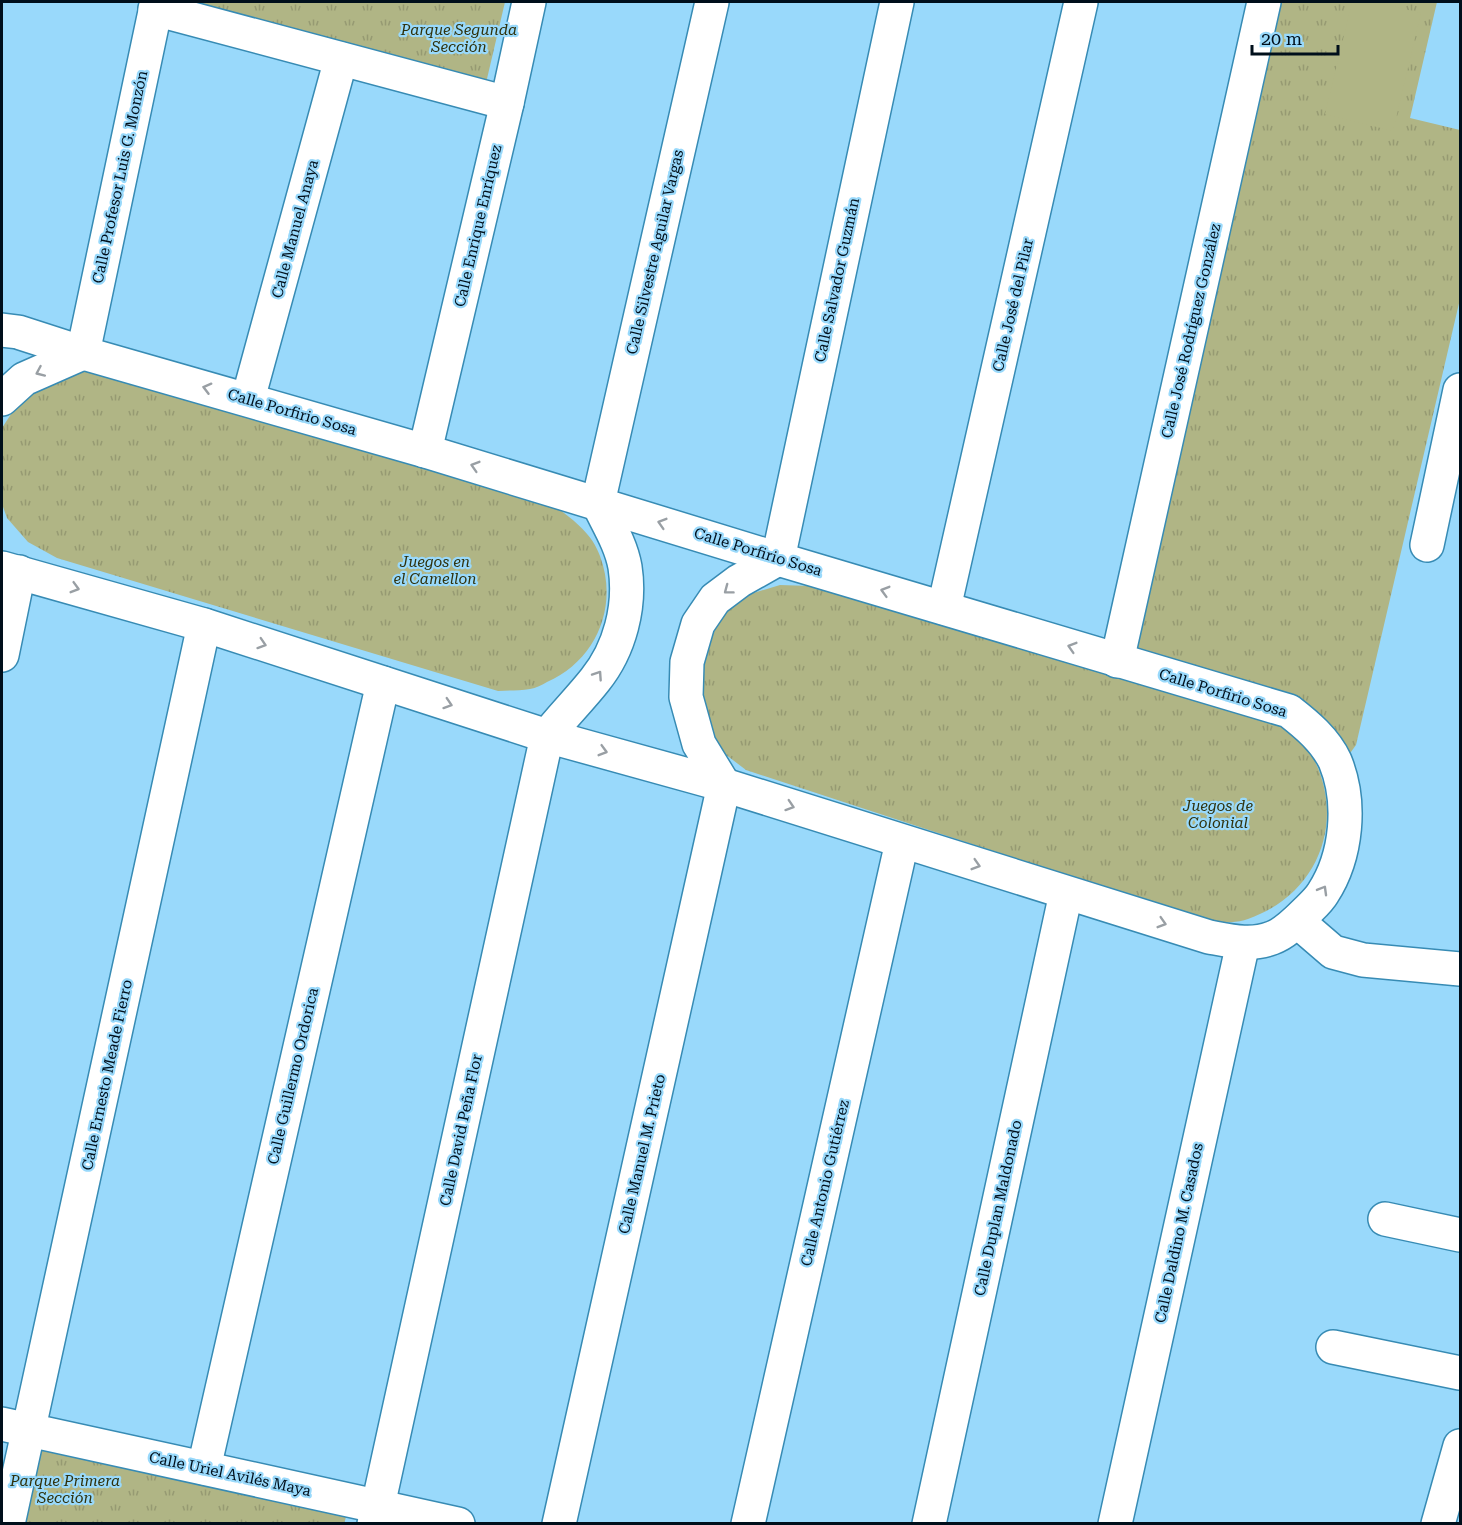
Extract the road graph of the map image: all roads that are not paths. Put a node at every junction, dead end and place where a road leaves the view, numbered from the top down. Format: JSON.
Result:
{"nodes":[{"id":1,"x":529,"y":2,"type":"edge"},
{"id":2,"x":712,"y":2,"type":"edge"},
{"id":3,"x":897,"y":2,"type":"edge"},
{"id":4,"x":1081,"y":2,"type":"edge"},
{"id":5,"x":1264,"y":2,"type":"edge"},
{"id":6,"x":156,"y":5,"type":"edge"},
{"id":7,"x":341,"y":58,"type":"junction"},
{"id":8,"x":507,"y":103,"type":"junction"},
{"id":9,"x":2,"y":330,"type":"edge"},
{"id":10,"x":83,"y":353,"type":"junction"},
{"id":11,"x":1461,"y":390,"type":"edge"},
{"id":12,"x":2,"y":399,"type":"edge"},
{"id":13,"x":248,"y":399,"type":"junction"},
{"id":14,"x":425,"y":451,"type":"junction"},
{"id":15,"x":598,"y":503,"type":"junction"},
{"id":16,"x":1427,"y":545,"type":"dead end"},
{"id":17,"x":778,"y":559,"type":"junction"},
{"id":18,"x":7,"y":564,"type":"edge"},
{"id":19,"x":944,"y":608,"type":"junction"},
{"id":20,"x":204,"y":626,"type":"junction"},
{"id":21,"x":2,"y":655,"type":"edge"},
{"id":22,"x":1118,"y":661,"type":"junction"},
{"id":23,"x":383,"y":683,"type":"junction"},
{"id":24,"x":547,"y":736,"type":"junction"},
{"id":25,"x":724,"y":785,"type":"junction"},
{"id":26,"x":902,"y":842,"type":"junction"},
{"id":27,"x":1066,"y":893,"type":"junction"},
{"id":28,"x":1297,"y":921,"type":"junction"},
{"id":29,"x":1243,"y":943,"type":"junction"},
{"id":30,"x":1461,"y":969,"type":"edge"},
{"id":31,"x":1385,"y":1219,"type":"dead end"},
{"id":32,"x":1461,"y":1235,"type":"edge"},
{"id":33,"x":1333,"y":1347,"type":"dead end"},
{"id":34,"x":1461,"y":1373,"type":"edge"},
{"id":35,"x":15,"y":1427,"type":"edge"},
{"id":36,"x":1461,"y":1446,"type":"edge"},
{"id":37,"x":204,"y":1468,"type":"junction"},
{"id":38,"x":376,"y":1515,"type":"edge"},
{"id":39,"x":8,"y":1524,"type":"edge"},
{"id":40,"x":458,"y":1524,"type":"edge"},
{"id":41,"x":560,"y":1524,"type":"edge"},
{"id":42,"x":748,"y":1524,"type":"edge"},
{"id":43,"x":929,"y":1524,"type":"edge"},
{"id":44,"x":1115,"y":1524,"type":"edge"},
{"id":45,"x":1438,"y":1524,"type":"edge"}],
"edges":[{"from":1,"to":8,"type":"street","name":"Calle Enrique Enríquez"},
{"from":2,"to":15,"type":"street","name":"Calle Silvestre Aguilar Vargas"},
{"from":3,"to":17,"type":"street","name":"Calle Salvador Guzmán"},
{"from":4,"to":19,"type":"street","name":"Calle José del Pilar"},
{"from":5,"to":22,"type":"street","name":"Calle José Rodríguez González"},
{"from":6,"to":7,"type":"street"},
{"from":6,"to":10,"type":"street","name":"Calle Profesor Luis G. Monzón"},
{"from":7,"to":8,"type":"street"},
{"from":7,"to":13,"type":"street","name":"Calle Manuel Anaya"},
{"from":8,"to":14,"type":"street","name":"Calle Enrique Enríquez"},
{"from":9,"to":10,"type":"street","name":"Calle Porfirio Sosa"},
{"from":10,"to":12,"type":"street","one_way":true},
{"from":13,"to":10,"type":"street","name":"Calle Porfirio Sosa","one_way":true},
{"from":11,"to":16,"type":"street"},
{"from":13,"to":14,"type":"street","name":"Calle Porfirio Sosa"},
{"from":15,"to":14,"type":"street","name":"Calle Porfirio Sosa","one_way":true},
{"from":17,"to":15,"type":"street","name":"Calle Porfirio Sosa","one_way":true},
{"from":24,"to":15,"type":"street","one_way":true},
{"from":19,"to":17,"type":"street","name":"Calle Porfirio Sosa","one_way":true},
{"from":17,"to":25,"type":"street","one_way":true},
{"from":18,"to":20,"type":"street","name":"Calle Porfirio Sosa","one_way":true},
{"from":18,"to":21,"type":"street"},
{"from":22,"to":19,"type":"street","name":"Calle Porfirio Sosa","one_way":true},
{"from":20,"to":23,"type":"street","name":"Calle Porfirio Sosa","one_way":true},
{"from":20,"to":35,"type":"street","name":"Calle Ernesto Meade Fierro"},
{"from":28,"to":22,"type":"street","name":"Calle Porfirio Sosa","one_way":true},
{"from":23,"to":24,"type":"street","name":"Calle Porfirio Sosa","one_way":true},
{"from":23,"to":37,"type":"street","name":"Calle Guillermo Ordorica"},
{"from":24,"to":25,"type":"street","name":"Calle Porfirio Sosa","one_way":true},
{"from":24,"to":38,"type":"street","name":"Calle David Peña Flor"},
{"from":25,"to":26,"type":"street","name":"Calle Porfirio Sosa","one_way":true},
{"from":25,"to":41,"type":"street","name":"Calle Manuel M. Prieto"},
{"from":26,"to":27,"type":"street","name":"Calle Porfirio Sosa","one_way":true},
{"from":26,"to":42,"type":"street","name":"Calle Antonio Gutiérrez"},
{"from":27,"to":29,"type":"street","name":"Calle Porfirio Sosa","one_way":true},
{"from":27,"to":43,"type":"street","name":"Calle Duplan Maldonado"},
{"from":28,"to":29,"type":"street","name":"Calle Porfirio Sosa"},
{"from":28,"to":30,"type":"street"},
{"from":29,"to":44,"type":"street","name":"Calle Daldino M. Casados"},
{"from":31,"to":32,"type":"street"},
{"from":33,"to":34,"type":"street"},
{"from":35,"to":37,"type":"street","name":"Calle Uriel Avilés Maya"},
{"from":35,"to":39,"type":"street","name":"Calle Ernesto Meade Fierro"},
{"from":36,"to":45,"type":"street"},
{"from":37,"to":38,"type":"street","name":"Calle Uriel Avilés Maya"},
{"from":38,"to":40,"type":"street","name":"Calle Uriel Avilés Maya"}]}
